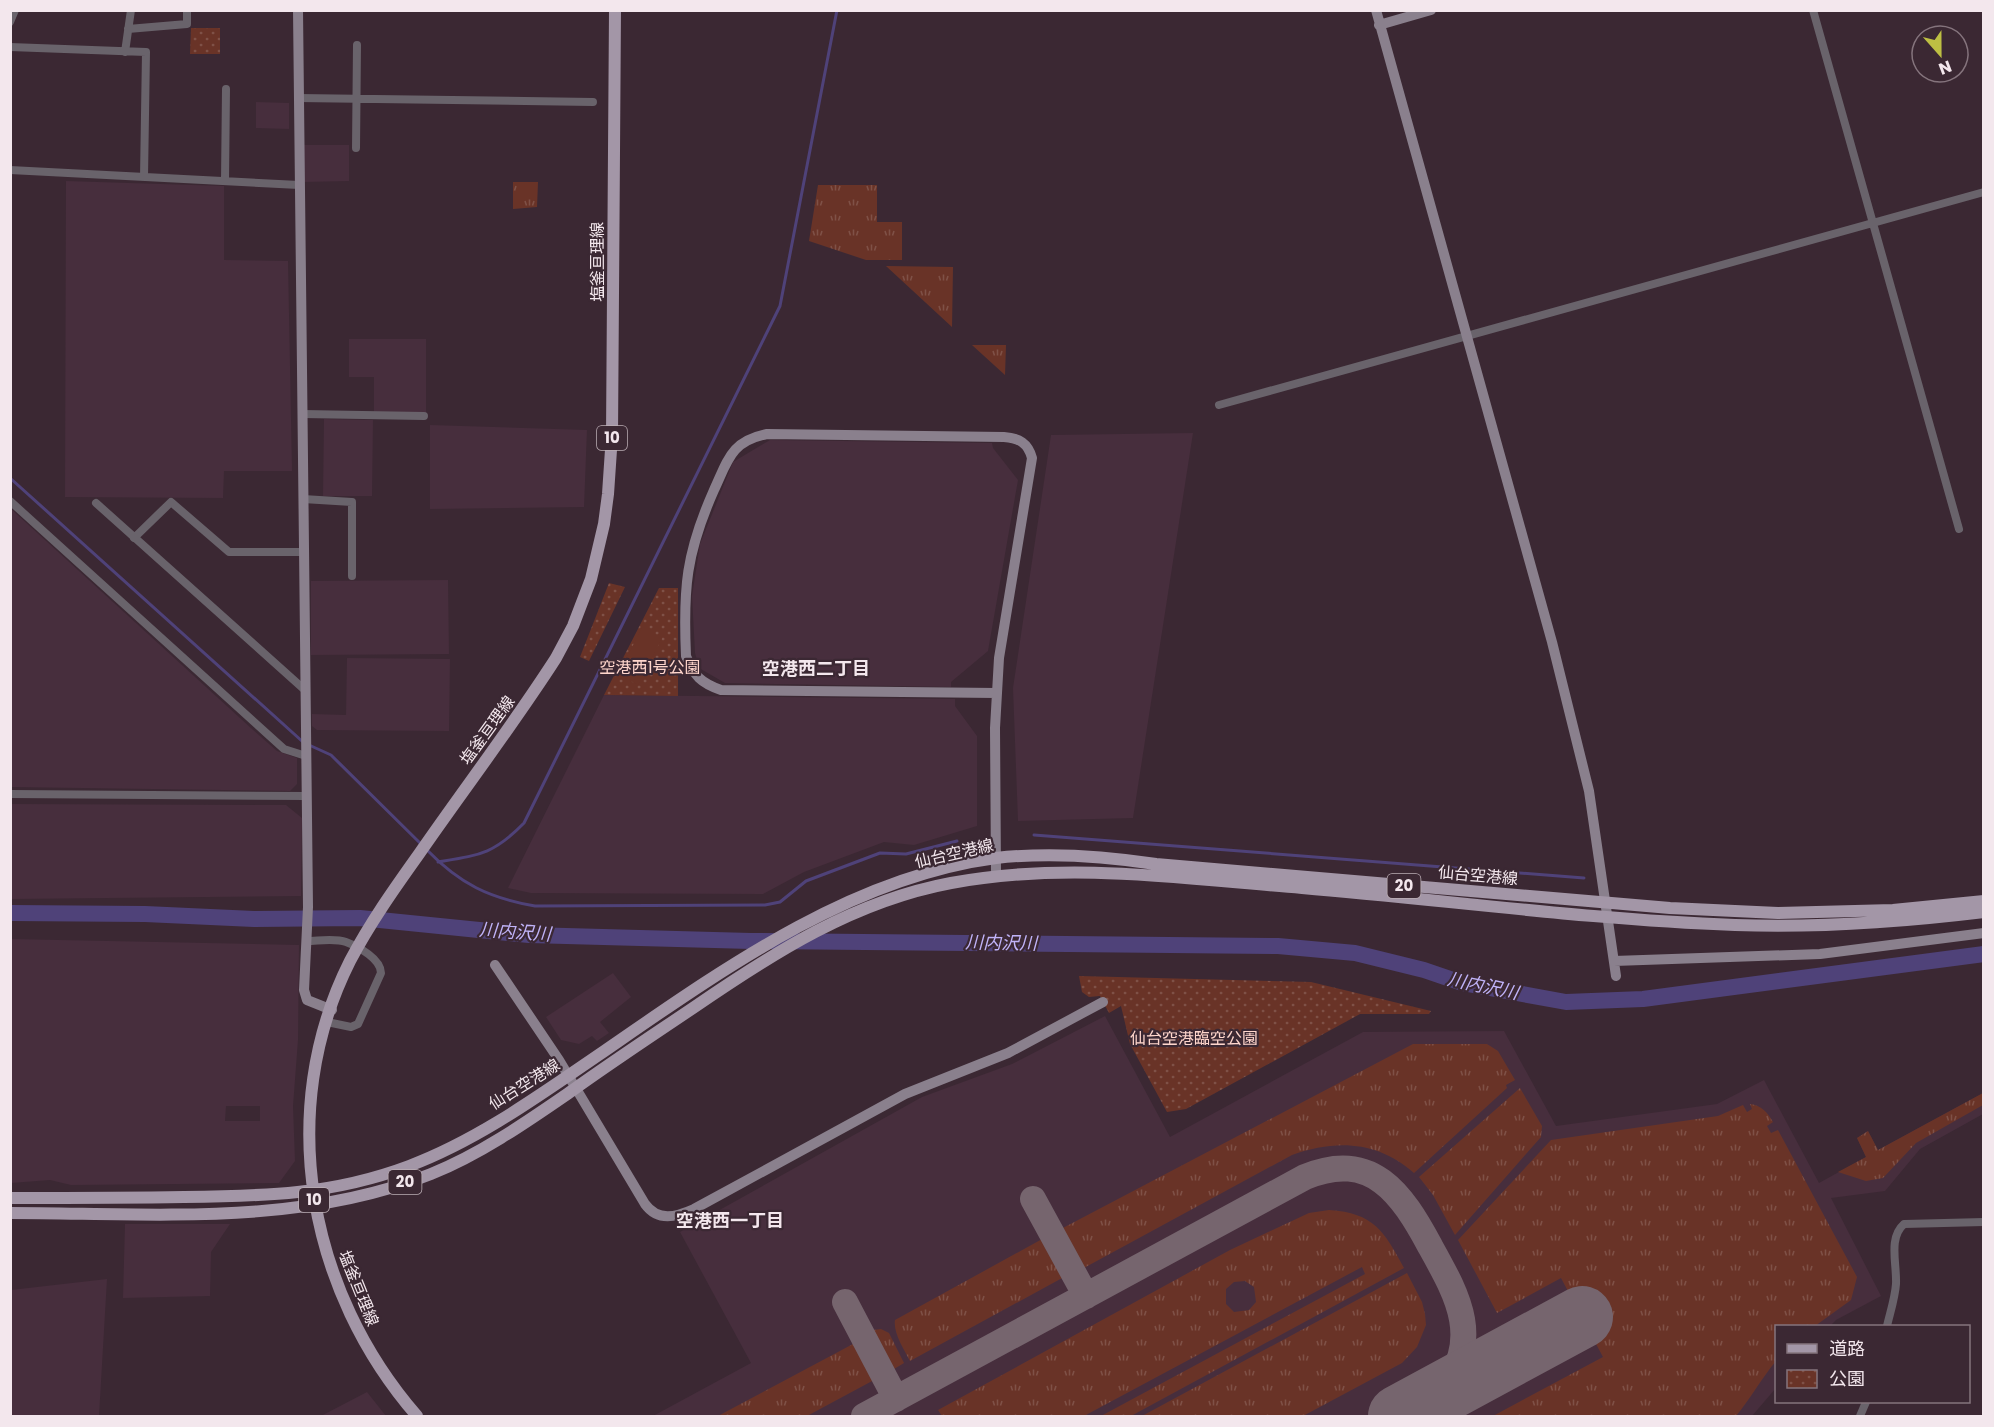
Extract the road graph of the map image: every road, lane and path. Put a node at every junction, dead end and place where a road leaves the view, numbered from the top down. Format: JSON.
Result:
{"nodes":[{"id":1,"x":15,"y":10,"type":"edge"},
{"id":2,"x":131,"y":10,"type":"edge"},
{"id":3,"x":187,"y":10,"type":"edge"},
{"id":4,"x":298,"y":10,"type":"edge"},
{"id":5,"x":615,"y":10,"type":"edge"},
{"id":6,"x":1376,"y":10,"type":"edge"},
{"id":7,"x":1431,"y":10,"type":"edge"},
{"id":8,"x":1813,"y":10,"type":"edge"},
{"id":9,"x":10,"y":21,"type":"edge"},
{"id":10,"x":1379,"y":25,"type":"junction"},
{"id":11,"x":128,"y":29,"type":"junction"},
{"id":12,"x":357,"y":45,"type":"dead end"},
{"id":13,"x":10,"y":46,"type":"edge"},
{"id":14,"x":125,"y":52,"type":"junction"},
{"id":15,"x":226,"y":89,"type":"dead end"},
{"id":16,"x":298,"y":98,"type":"junction"},
{"id":17,"x":356,"y":99,"type":"junction"},
{"id":18,"x":593,"y":102,"type":"dead end"},
{"id":19,"x":356,"y":148,"type":"dead end"},
{"id":20,"x":10,"y":170,"type":"edge"},
{"id":21,"x":144,"y":177,"type":"junction"},
{"id":22,"x":225,"y":181,"type":"junction"},
{"id":23,"x":299,"y":185,"type":"junction"},
{"id":24,"x":1983,"y":192,"type":"edge"},
{"id":25,"x":1872,"y":224,"type":"junction"},
{"id":26,"x":1467,"y":336,"type":"junction"},
{"id":27,"x":1219,"y":405,"type":"dead end"},
{"id":28,"x":302,"y":414,"type":"junction"},
{"id":29,"x":424,"y":416,"type":"dead end"},
{"id":30,"x":303,"y":500,"type":"junction"},
{"id":31,"x":10,"y":501,"type":"edge"},
{"id":32,"x":96,"y":503,"type":"dead end"},
{"id":33,"x":1959,"y":529,"type":"dead end"},
{"id":34,"x":135,"y":538,"type":"junction"},
{"id":35,"x":303,"y":552,"type":"junction"},
{"id":36,"x":352,"y":576,"type":"dead end"},
{"id":37,"x":306,"y":691,"type":"junction"},
{"id":38,"x":996,"y":693,"type":"junction"},
{"id":39,"x":306,"y":755,"type":"junction"},
{"id":40,"x":10,"y":794,"type":"edge"},
{"id":41,"x":306,"y":796,"type":"junction"},
{"id":42,"x":997,"y":858,"type":"junction"},
{"id":43,"x":996,"y":874,"type":"junction"},
{"id":44,"x":1983,"y":900,"type":"edge"},
{"id":45,"x":1604,"y":903,"type":"junction"},
{"id":46,"x":1983,"y":912,"type":"edge"},
{"id":47,"x":1606,"y":916,"type":"junction"},
{"id":48,"x":1983,"y":933,"type":"edge"},
{"id":49,"x":307,"y":941,"type":"junction"},
{"id":50,"x":1614,"y":961,"type":"junction"},
{"id":51,"x":495,"y":965,"type":"dead end"},
{"id":52,"x":1616,"y":976,"type":"dead end"},
{"id":53,"x":1103,"y":1002,"type":"dead end"},
{"id":54,"x":329,"y":1016,"type":"junction"},
{"id":55,"x":568,"y":1076,"type":"junction"},
{"id":56,"x":576,"y":1088,"type":"junction"},
{"id":57,"x":10,"y":1198,"type":"edge"},
{"id":58,"x":314,"y":1199,"type":"junction"},
{"id":59,"x":10,"y":1213,"type":"edge"},
{"id":60,"x":1983,"y":1222,"type":"edge"},
{"id":61,"x":1887,"y":1325,"type":"edge"},
{"id":62,"x":417,"y":1416,"type":"edge"}],
"edges":[{"from":1,"to":9,"type":"street"},
{"from":2,"to":11,"type":"street"},
{"from":3,"to":11,"type":"street"},
{"from":4,"to":16,"type":"street"},
{"from":5,"to":54,"type":"main road","name":"塩釜亘理線","number":"10"},
{"from":6,"to":10,"type":"street"},
{"from":7,"to":10,"type":"street"},
{"from":8,"to":25,"type":"street"},
{"from":10,"to":26,"type":"street"},
{"from":11,"to":14,"type":"street"},
{"from":12,"to":17,"type":"street"},
{"from":13,"to":14,"type":"street"},
{"from":14,"to":21,"type":"street"},
{"from":15,"to":22,"type":"street"},
{"from":16,"to":17,"type":"street"},
{"from":16,"to":23,"type":"street"},
{"from":17,"to":18,"type":"street"},
{"from":17,"to":19,"type":"street"},
{"from":20,"to":21,"type":"street"},
{"from":21,"to":22,"type":"street"},
{"from":22,"to":23,"type":"street"},
{"from":23,"to":28,"type":"street"},
{"from":24,"to":25,"type":"street"},
{"from":25,"to":26,"type":"street"},
{"from":25,"to":33,"type":"street"},
{"from":26,"to":27,"type":"street"},
{"from":26,"to":45,"type":"street"},
{"from":28,"to":29,"type":"street"},
{"from":28,"to":30,"type":"street"},
{"from":30,"to":35,"type":"street"},
{"from":30,"to":36,"type":"street"},
{"from":31,"to":39,"type":"street"},
{"from":32,"to":34,"type":"street"},
{"from":34,"to":35,"type":"street"},
{"from":34,"to":37,"type":"street"},
{"from":35,"to":37,"type":"street"},
{"from":37,"to":39,"type":"street"},
{"from":38,"to":38,"type":"street"},
{"from":38,"to":42,"type":"street"},
{"from":39,"to":41,"type":"street"},
{"from":40,"to":41,"type":"street"},
{"from":41,"to":49,"type":"street"},
{"from":42,"to":43,"type":"street"},
{"from":42,"to":45,"type":"main road","name":"仙台空港線","number":"20"},
{"from":42,"to":55,"type":"main road","name":"仙台空港線","number":"20"},
{"from":43,"to":47,"type":"main road","name":"仙台空港線","number":"20"},
{"from":43,"to":56,"type":"main road","name":"仙台空港線","number":"20"},
{"from":44,"to":45,"type":"main road","name":"仙台空港線","number":"20"},
{"from":45,"to":47,"type":"street"},
{"from":46,"to":47,"type":"main road","name":"仙台空港線","number":"20"},
{"from":47,"to":50,"type":"street"},
{"from":48,"to":50,"type":"street"},
{"from":49,"to":54,"type":"street"},
{"from":49,"to":54,"type":"street"},
{"from":50,"to":52,"type":"street"},
{"from":51,"to":55,"type":"street"},
{"from":53,"to":56,"type":"street"},
{"from":54,"to":58,"type":"main road","name":"塩釜亘理線","number":"10"},
{"from":55,"to":56,"type":"street"},
{"from":55,"to":58,"type":"main road","name":"仙台空港線","number":"20"},
{"from":56,"to":58,"type":"main road","name":"仙台空港線","number":"20"},
{"from":57,"to":58,"type":"main road","name":"仙台空港線","number":"20"},
{"from":58,"to":59,"type":"main road","name":"仙台空港線","number":"20"},
{"from":58,"to":62,"type":"main road","name":"塩釜亘理線","number":"10"},
{"from":60,"to":61,"type":"street"}]}
